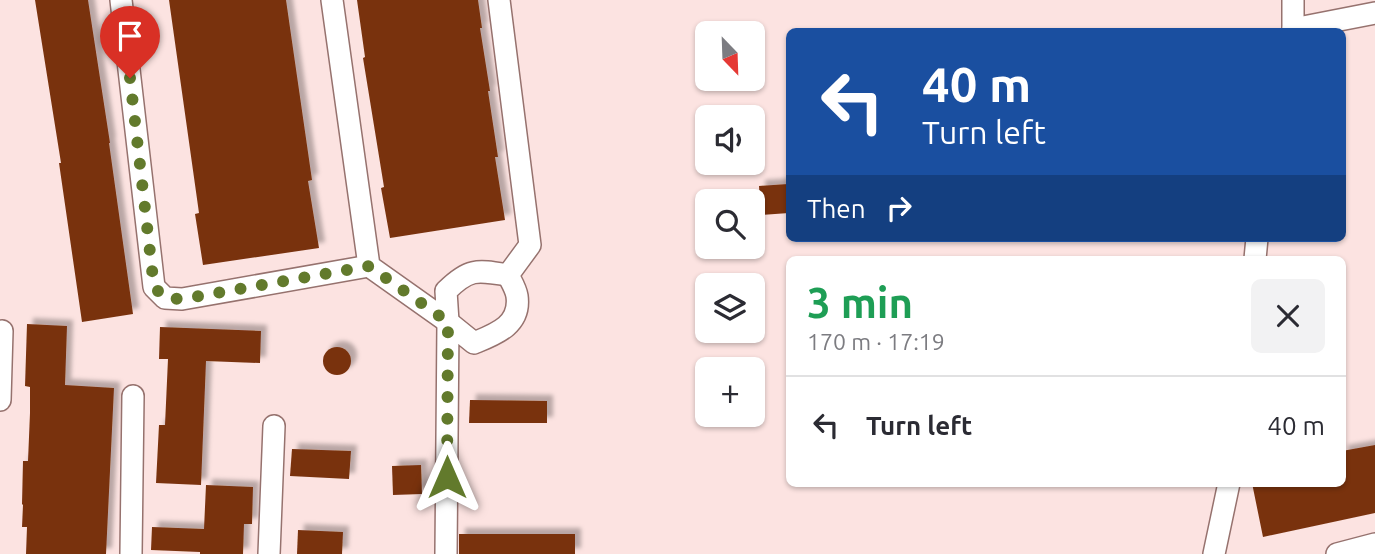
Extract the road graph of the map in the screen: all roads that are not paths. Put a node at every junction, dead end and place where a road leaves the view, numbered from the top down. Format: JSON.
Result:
{"nodes":[{"id":1,"x":121,"y":0,"type":"edge"},
{"id":2,"x":332,"y":0,"type":"edge"},
{"id":3,"x":499,"y":0,"type":"edge"},
{"id":4,"x":1293,"y":0,"type":"edge"},
{"id":5,"x":1375,"y":13,"type":"edge"},
{"id":6,"x":1293,"y":28,"type":"edge"},
{"id":7,"x":1303,"y":28,"type":"edge"},
{"id":8,"x":369,"y":266,"type":"junction"},
{"id":9,"x":508,"y":275,"type":"junction"},
{"id":10,"x":448,"y":322,"type":"junction"},
{"id":11,"x":2,"y":331,"type":"edge"},
{"id":12,"x":134,"y":396,"type":"dead end"},
{"id":13,"x":0,"y":400,"type":"edge"},
{"id":14,"x":274,"y":426,"type":"dead end"},
{"id":15,"x":1228,"y":487,"type":"edge"},
{"id":16,"x":1375,"y":544,"type":"edge"},
{"id":17,"x":131,"y":554,"type":"edge"},
{"id":18,"x":269,"y":554,"type":"edge"},
{"id":19,"x":446,"y":554,"type":"edge"},
{"id":20,"x":1214,"y":554,"type":"edge"},
{"id":21,"x":1337,"y":554,"type":"edge"}],
"edges":[{"from":1,"to":8,"type":"street"},
{"from":2,"to":8,"type":"street"},
{"from":3,"to":9,"type":"street"},
{"from":4,"to":6,"type":"street"},
{"from":5,"to":7,"type":"street"},
{"from":8,"to":10,"type":"street"},
{"from":9,"to":10,"type":"street"},
{"from":9,"to":10,"type":"street"},
{"from":10,"to":19,"type":"street"},
{"from":11,"to":13,"type":"street"},
{"from":12,"to":17,"type":"street"},
{"from":14,"to":18,"type":"street"},
{"from":15,"to":20,"type":"street"},
{"from":16,"to":21,"type":"street"}]}
